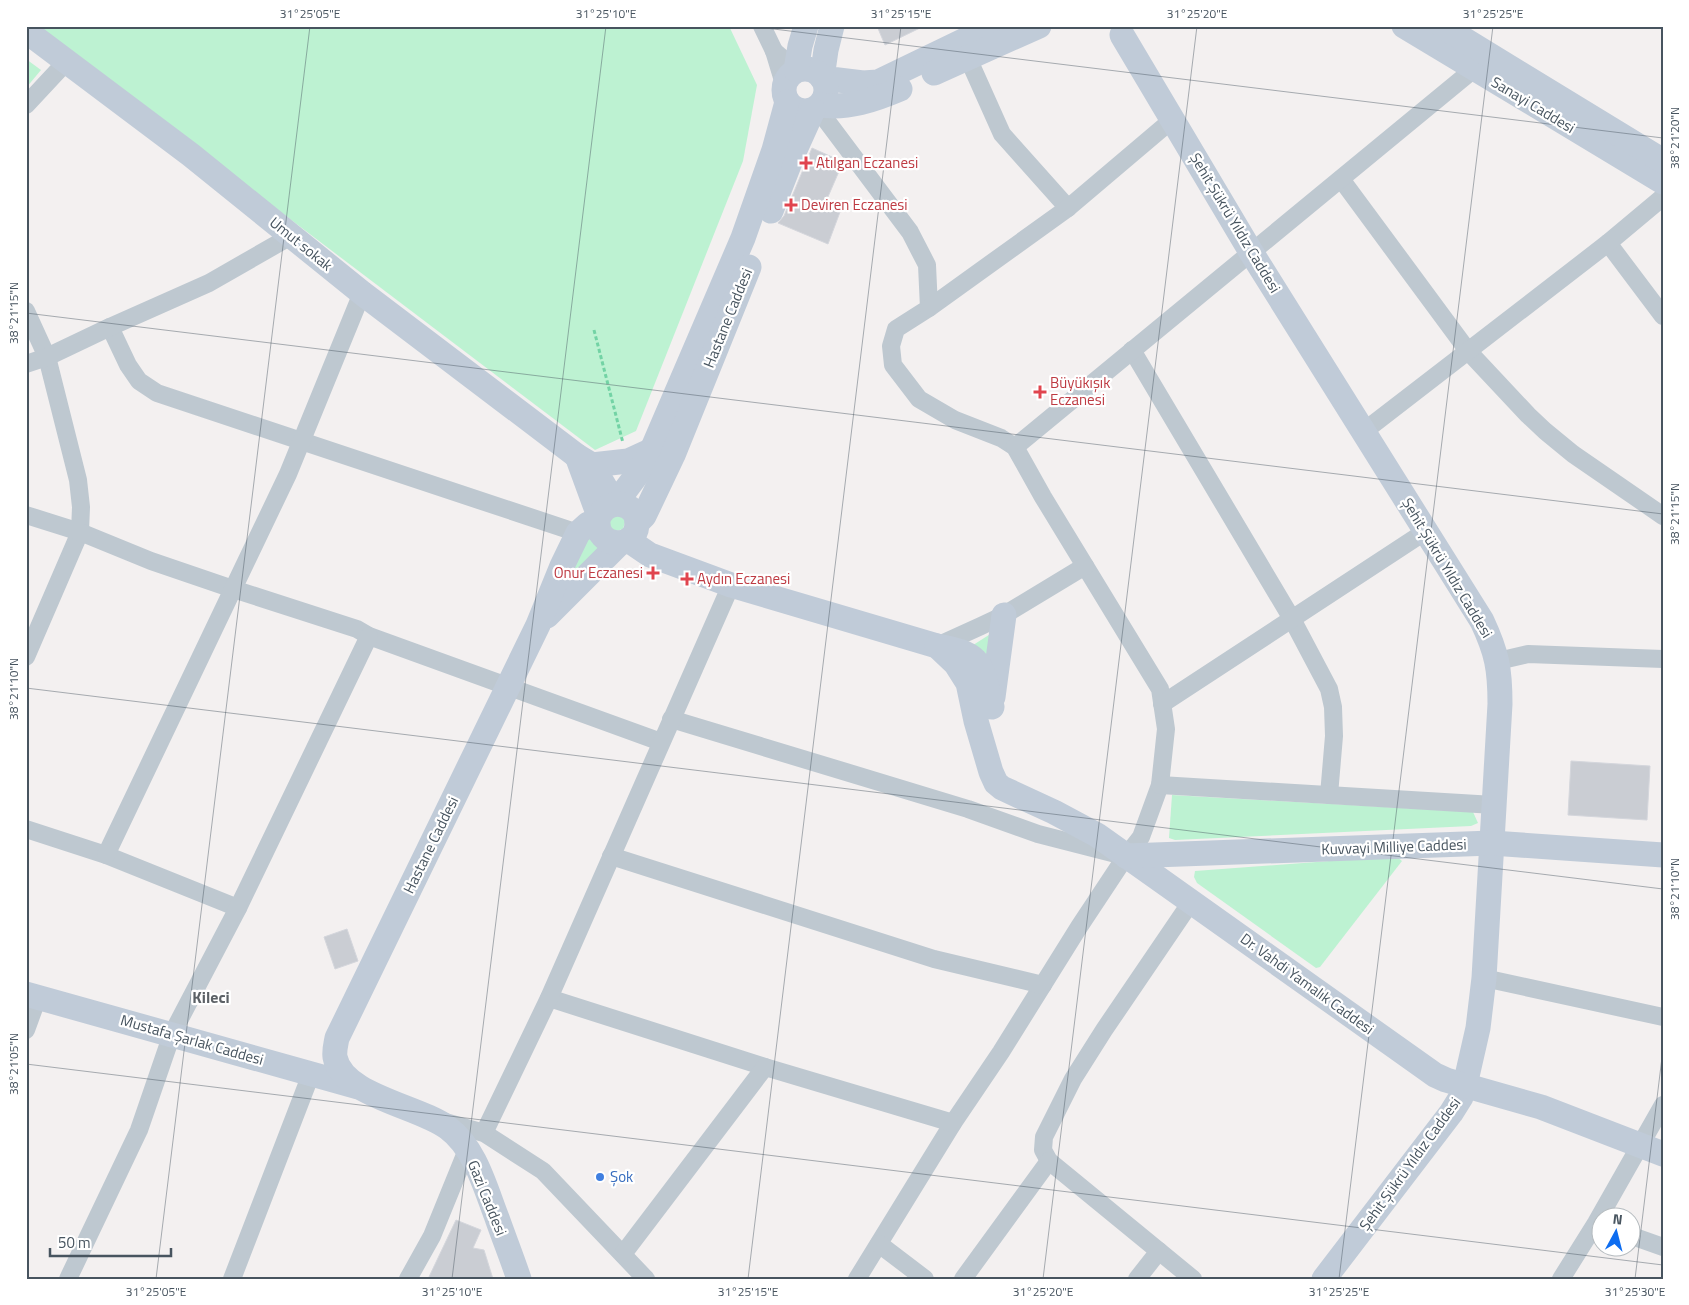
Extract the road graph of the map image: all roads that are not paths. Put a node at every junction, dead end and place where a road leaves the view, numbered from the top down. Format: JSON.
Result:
{"nodes":[{"id":1,"x":762,"y":26,"type":"edge"},
{"id":2,"x":806,"y":26,"type":"edge"},
{"id":3,"x":832,"y":26,"type":"edge"},
{"id":4,"x":994,"y":26,"type":"edge"},
{"id":5,"x":1038,"y":26,"type":"edge"},
{"id":6,"x":1404,"y":26,"type":"edge"},
{"id":7,"x":1442,"y":26,"type":"edge"},
{"id":8,"x":1120,"y":29,"type":"edge"},
{"id":9,"x":26,"y":31,"type":"edge"},
{"id":10,"x":968,"y":58,"type":"junction"},
{"id":11,"x":66,"y":61,"type":"junction"},
{"id":12,"x":1474,"y":69,"type":"junction"},
{"id":13,"x":822,"y":78,"type":"junction"},
{"id":14,"x":789,"y":86,"type":"junction"},
{"id":15,"x":26,"y":106,"type":"edge"},
{"id":16,"x":817,"y":108,"type":"junction"},
{"id":17,"x":1173,"y":119,"type":"junction"},
{"id":18,"x":1663,"y":161,"type":"edge"},
{"id":19,"x":1341,"y":178,"type":"junction"},
{"id":20,"x":1663,"y":182,"type":"edge"},
{"id":21,"x":1663,"y":197,"type":"edge"},
{"id":22,"x":1068,"y":208,"type":"junction"},
{"id":23,"x":291,"y":236,"type":"junction"},
{"id":24,"x":1608,"y":243,"type":"junction"},
{"id":25,"x":1250,"y":252,"type":"junction"},
{"id":26,"x":362,"y":293,"type":"junction"},
{"id":27,"x":929,"y":308,"type":"junction"},
{"id":28,"x":26,"y":311,"type":"edge"},
{"id":29,"x":1663,"y":316,"type":"edge"},
{"id":30,"x":110,"y":327,"type":"junction"},
{"id":31,"x":1132,"y":350,"type":"junction"},
{"id":32,"x":1468,"y":351,"type":"junction"},
{"id":33,"x":47,"y":357,"type":"junction"},
{"id":34,"x":26,"y":364,"type":"edge"},
{"id":35,"x":1364,"y":432,"type":"junction"},
{"id":36,"x":303,"y":442,"type":"junction"},
{"id":37,"x":1015,"y":447,"type":"junction"},
{"id":38,"x":652,"y":450,"type":"junction"},
{"id":39,"x":584,"y":461,"type":"junction"},
{"id":40,"x":26,"y":515,"type":"edge"},
{"id":41,"x":1663,"y":516,"type":"edge"},
{"id":42,"x":598,"y":518,"type":"junction"},
{"id":43,"x":1426,"y":531,"type":"junction"},
{"id":44,"x":80,"y":532,"type":"junction"},
{"id":45,"x":629,"y":535,"type":"junction"},
{"id":46,"x":1085,"y":566,"type":"junction"},
{"id":47,"x":731,"y":585,"type":"junction"},
{"id":48,"x":233,"y":589,"type":"junction"},
{"id":49,"x":1004,"y":614,"type":"junction"},
{"id":50,"x":1292,"y":619,"type":"junction"},
{"id":51,"x":538,"y":625,"type":"junction"},
{"id":52,"x":369,"y":636,"type":"junction"},
{"id":53,"x":937,"y":646,"type":"junction"},
{"id":54,"x":26,"y":657,"type":"edge"},
{"id":55,"x":1663,"y":659,"type":"edge"},
{"id":56,"x":1498,"y":661,"type":"junction"},
{"id":57,"x":508,"y":688,"type":"junction"},
{"id":58,"x":1162,"y":704,"type":"junction"},
{"id":59,"x":992,"y":708,"type":"junction"},
{"id":60,"x":672,"y":719,"type":"junction"},
{"id":61,"x":661,"y":742,"type":"junction"},
{"id":62,"x":988,"y":757,"type":"junction"},
{"id":63,"x":1160,"y":785,"type":"junction"},
{"id":64,"x":1329,"y":795,"type":"junction"},
{"id":65,"x":1494,"y":805,"type":"junction"},
{"id":66,"x":26,"y":829,"type":"edge"},
{"id":67,"x":1492,"y":844,"type":"junction"},
{"id":68,"x":106,"y":855,"type":"junction"},
{"id":69,"x":1663,"y":855,"type":"edge"},
{"id":70,"x":611,"y":856,"type":"junction"},
{"id":71,"x":1126,"y":856,"type":"junction"},
{"id":72,"x":1191,"y":902,"type":"junction"},
{"id":73,"x":238,"y":908,"type":"junction"},
{"id":74,"x":1484,"y":978,"type":"junction"},
{"id":75,"x":1043,"y":985,"type":"junction"},
{"id":76,"x":32,"y":996,"type":"edge"},
{"id":77,"x":549,"y":998,"type":"junction"},
{"id":78,"x":1663,"y":1017,"type":"edge"},
{"id":79,"x":26,"y":1030,"type":"edge"},
{"id":80,"x":172,"y":1034,"type":"junction"},
{"id":81,"x":337,"y":1058,"type":"junction"},
{"id":82,"x":765,"y":1067,"type":"junction"},
{"id":83,"x":311,"y":1074,"type":"junction"},
{"id":84,"x":1465,"y":1085,"type":"junction"},
{"id":85,"x":358,"y":1087,"type":"junction"},
{"id":86,"x":1663,"y":1105,"type":"edge"},
{"id":87,"x":953,"y":1123,"type":"junction"},
{"id":88,"x":475,"y":1142,"type":"junction"},
{"id":89,"x":1652,"y":1150,"type":"edge"},
{"id":90,"x":1049,"y":1161,"type":"junction"},
{"id":91,"x":1610,"y":1208,"type":"edge"},
{"id":92,"x":1592,"y":1234,"type":"edge"},
{"id":93,"x":1642,"y":1240,"type":"edge"},
{"id":94,"x":879,"y":1244,"type":"junction"},
{"id":95,"x":1663,"y":1247,"type":"edge"},
{"id":96,"x":1159,"y":1251,"type":"junction"},
{"id":97,"x":623,"y":1254,"type":"junction"},
{"id":98,"x":68,"y":1279,"type":"edge"},
{"id":99,"x":232,"y":1279,"type":"edge"},
{"id":100,"x":408,"y":1279,"type":"edge"},
{"id":101,"x":519,"y":1279,"type":"edge"},
{"id":102,"x":646,"y":1279,"type":"edge"},
{"id":103,"x":857,"y":1279,"type":"edge"},
{"id":104,"x":925,"y":1279,"type":"edge"},
{"id":105,"x":963,"y":1279,"type":"edge"},
{"id":106,"x":1137,"y":1279,"type":"edge"},
{"id":107,"x":1193,"y":1279,"type":"edge"},
{"id":108,"x":1324,"y":1279,"type":"edge"},
{"id":109,"x":1561,"y":1279,"type":"edge"}],
"edges":[{"from":1,"to":14,"type":"street"},
{"from":2,"to":14,"type":"street","name":"Hastane Caddesi"},
{"from":3,"to":13,"type":"street"},
{"from":4,"to":13,"type":"street"},
{"from":5,"to":10,"type":"street"},
{"from":6,"to":12,"type":"street","name":"Sanayi Caddesi"},
{"from":7,"to":18,"type":"street","name":"Sanayi Caddesi"},
{"from":8,"to":17,"type":"street","name":"Şehit Şükrü Yıldız Caddesi"},
{"from":9,"to":11,"type":"street","name":"Umut sokak"},
{"from":10,"to":16,"type":"street"},
{"from":10,"to":22,"type":"street"},
{"from":11,"to":15,"type":"street"},
{"from":11,"to":23,"type":"street","name":"Umut sokak"},
{"from":12,"to":19,"type":"street"},
{"from":12,"to":20,"type":"street","name":"Sanayi Caddesi"},
{"from":13,"to":14,"type":"street"},
{"from":13,"to":16,"type":"street"},
{"from":14,"to":16,"type":"street"},
{"from":14,"to":38,"type":"street","name":"Hastane Caddesi"},
{"from":16,"to":27,"type":"street"},
{"from":16,"to":45,"type":"street","name":"Hastane Caddesi"},
{"from":17,"to":22,"type":"street"},
{"from":17,"to":25,"type":"street","name":"Şehit Şükrü Yıldız Caddesi"},
{"from":19,"to":25,"type":"street"},
{"from":19,"to":32,"type":"street"},
{"from":21,"to":24,"type":"street"},
{"from":22,"to":27,"type":"street"},
{"from":23,"to":26,"type":"street","name":"Umut sokak"},
{"from":23,"to":30,"type":"street"},
{"from":24,"to":29,"type":"street"},
{"from":24,"to":32,"type":"street"},
{"from":25,"to":31,"type":"street"},
{"from":25,"to":35,"type":"street","name":"Şehit Şükrü Yıldız Caddesi"},
{"from":26,"to":36,"type":"street"},
{"from":26,"to":39,"type":"street","name":"Umut sokak"},
{"from":27,"to":37,"type":"street"},
{"from":28,"to":33,"type":"street"},
{"from":30,"to":33,"type":"street"},
{"from":30,"to":36,"type":"street"},
{"from":31,"to":37,"type":"street"},
{"from":31,"to":50,"type":"street"},
{"from":32,"to":35,"type":"street"},
{"from":32,"to":41,"type":"street"},
{"from":33,"to":34,"type":"street"},
{"from":33,"to":44,"type":"street"},
{"from":35,"to":43,"type":"street","name":"Şehit Şükrü Yıldız Caddesi"},
{"from":36,"to":42,"type":"street"},
{"from":36,"to":48,"type":"street"},
{"from":37,"to":46,"type":"street"},
{"from":38,"to":39,"type":"street"},
{"from":38,"to":42,"type":"street","name":"Hastane Caddesi"},
{"from":39,"to":42,"type":"street"},
{"from":40,"to":44,"type":"street"},
{"from":42,"to":45,"type":"street"},
{"from":42,"to":45,"type":"street"},
{"from":42,"to":51,"type":"street","name":"Hastane Caddesi"},
{"from":43,"to":50,"type":"street"},
{"from":43,"to":56,"type":"street","name":"Şehit Şükrü Yıldız Caddesi"},
{"from":44,"to":48,"type":"street"},
{"from":44,"to":54,"type":"street"},
{"from":45,"to":47,"type":"street","name":"Dr. Vahdi Yamalık Caddesi"},
{"from":45,"to":51,"type":"street","name":"Hastane Caddesi"},
{"from":46,"to":49,"type":"street"},
{"from":46,"to":58,"type":"street"},
{"from":47,"to":53,"type":"street","name":"Dr. Vahdi Yamalık Caddesi"},
{"from":47,"to":60,"type":"street"},
{"from":48,"to":52,"type":"street"},
{"from":48,"to":68,"type":"street"},
{"from":49,"to":53,"type":"street"},
{"from":49,"to":59,"type":"street","name":"Dr. Vahdi Yamalık Caddesi"},
{"from":50,"to":58,"type":"street"},
{"from":50,"to":64,"type":"street"},
{"from":51,"to":57,"type":"street","name":"Hastane Caddesi"},
{"from":52,"to":57,"type":"street"},
{"from":52,"to":73,"type":"street"},
{"from":53,"to":59,"type":"street","name":"Dr. Vahdi Yamalık Caddesi"},
{"from":53,"to":62,"type":"street","name":"Dr. Vahdi Yamalık Caddesi"},
{"from":55,"to":56,"type":"street"},
{"from":56,"to":65,"type":"street","name":"Şehit Şükrü Yıldız Caddesi"},
{"from":57,"to":61,"type":"street"},
{"from":57,"to":81,"type":"street","name":"Hastane Caddesi"},
{"from":58,"to":63,"type":"street"},
{"from":59,"to":62,"type":"street","name":"Dr. Vahdi Yamalık Caddesi"},
{"from":60,"to":61,"type":"street"},
{"from":60,"to":71,"type":"street"},
{"from":61,"to":70,"type":"street"},
{"from":62,"to":71,"type":"street","name":"Dr. Vahdi Yamalık Caddesi"},
{"from":63,"to":64,"type":"street"},
{"from":63,"to":71,"type":"street"},
{"from":64,"to":65,"type":"street"},
{"from":65,"to":67,"type":"street","name":"Şehit Şükrü Yıldız Caddesi"},
{"from":66,"to":68,"type":"street"},
{"from":67,"to":69,"type":"street","name":"Kuvvayi Milliye Caddesi"},
{"from":67,"to":71,"type":"street","name":"Kuvvayi Milliye Caddesi"},
{"from":67,"to":74,"type":"street","name":"Şehit Şükrü Yıldız Caddesi"},
{"from":68,"to":73,"type":"street"},
{"from":70,"to":75,"type":"street"},
{"from":70,"to":77,"type":"street"},
{"from":71,"to":72,"type":"street","name":"Dr. Vahdi Yamalık Caddesi"},
{"from":71,"to":75,"type":"street"},
{"from":72,"to":84,"type":"street","name":"Dr. Vahdi Yamalık Caddesi"},
{"from":72,"to":90,"type":"street"},
{"from":73,"to":80,"type":"street"},
{"from":74,"to":78,"type":"street"},
{"from":74,"to":84,"type":"street","name":"Şehit Şükrü Yıldız Caddesi"},
{"from":75,"to":87,"type":"street"},
{"from":76,"to":79,"type":"street"},
{"from":76,"to":80,"type":"street","name":"Mustafa Şarlak Caddesi"},
{"from":77,"to":82,"type":"street"},
{"from":77,"to":88,"type":"street"},
{"from":80,"to":83,"type":"street","name":"Mustafa Şarlak Caddesi"},
{"from":80,"to":98,"type":"street"},
{"from":81,"to":83,"type":"street"},
{"from":81,"to":85,"type":"street","name":"Gazi Caddesi"},
{"from":82,"to":87,"type":"street"},
{"from":82,"to":97,"type":"street"},
{"from":83,"to":85,"type":"street","name":"Mustafa Şarlak Caddesi"},
{"from":83,"to":99,"type":"street"},
{"from":84,"to":89,"type":"street","name":"Dr. Vahdi Yamalık Caddesi"},
{"from":84,"to":108,"type":"street","name":"Şehit Şükrü Yıldız Caddesi"},
{"from":85,"to":88,"type":"street","name":"Gazi Caddesi"},
{"from":86,"to":89,"type":"street"},
{"from":87,"to":94,"type":"street"},
{"from":88,"to":97,"type":"street"},
{"from":88,"to":100,"type":"street"},
{"from":88,"to":101,"type":"street","name":"Gazi Caddesi"},
{"from":89,"to":91,"type":"street"},
{"from":90,"to":96,"type":"street"},
{"from":90,"to":105,"type":"street"},
{"from":92,"to":109,"type":"street"},
{"from":93,"to":95,"type":"street"},
{"from":94,"to":103,"type":"street"},
{"from":94,"to":104,"type":"street"},
{"from":96,"to":106,"type":"street"},
{"from":96,"to":107,"type":"street"},
{"from":97,"to":102,"type":"street"}]}
